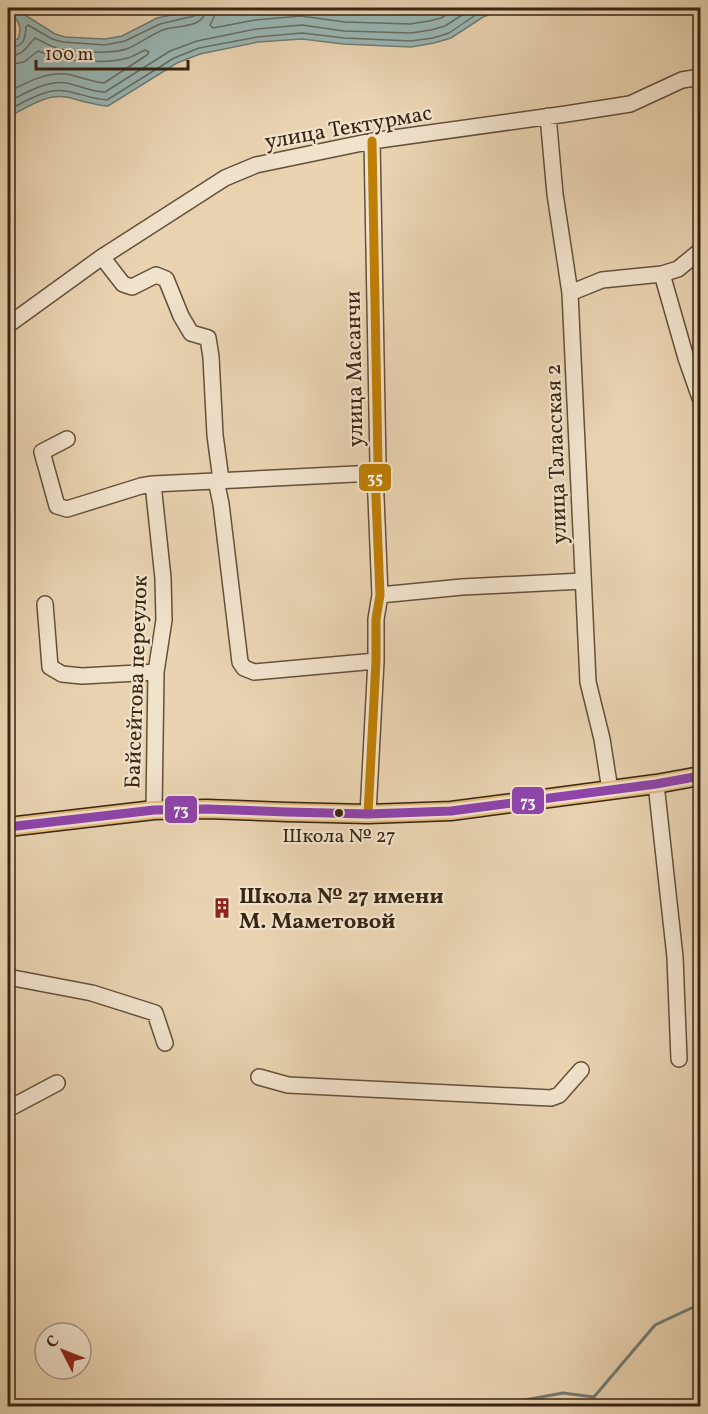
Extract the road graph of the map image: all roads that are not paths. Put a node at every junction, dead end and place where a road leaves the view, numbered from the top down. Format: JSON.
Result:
{"nodes":[{"id":1,"x":700,"y":77,"type":"edge"},
{"id":2,"x":548,"y":116,"type":"junction"},
{"id":3,"x":372,"y":141,"type":"junction"},
{"id":4,"x":700,"y":251,"type":"edge"},
{"id":5,"x":102,"y":257,"type":"junction"},
{"id":6,"x":662,"y":274,"type":"junction"},
{"id":7,"x":570,"y":293,"type":"junction"},
{"id":8,"x":8,"y":325,"type":"edge"},
{"id":9,"x":700,"y":398,"type":"edge"},
{"id":10,"x":67,"y":439,"type":"dead end"},
{"id":11,"x":375,"y":473,"type":"junction"},
{"id":12,"x":218,"y":480,"type":"junction"},
{"id":13,"x":153,"y":484,"type":"junction"},
{"id":14,"x":583,"y":581,"type":"junction"},
{"id":15,"x":380,"y":595,"type":"junction"},
{"id":16,"x":45,"y":604,"type":"dead end"},
{"id":17,"x":376,"y":661,"type":"junction"},
{"id":18,"x":156,"y":672,"type":"junction"},
{"id":19,"x":700,"y":776,"type":"edge"},
{"id":20,"x":656,"y":784,"type":"junction"},
{"id":21,"x":610,"y":790,"type":"junction"},
{"id":22,"x":154,"y":810,"type":"junction"},
{"id":23,"x":368,"y":814,"type":"junction"},
{"id":24,"x":8,"y":826,"type":"edge"},
{"id":25,"x":8,"y":976,"type":"edge"},
{"id":26,"x":165,"y":1043,"type":"dead end"},
{"id":27,"x":679,"y":1059,"type":"dead end"},
{"id":28,"x":581,"y":1070,"type":"dead end"},
{"id":29,"x":259,"y":1077,"type":"dead end"},
{"id":30,"x":57,"y":1083,"type":"dead end"},
{"id":31,"x":8,"y":1109,"type":"edge"}],
"edges":[{"from":1,"to":2,"type":"street","name":"улица Тектурмас"},
{"from":2,"to":3,"type":"street","name":"улица Тектурмас"},
{"from":2,"to":7,"type":"street","name":"улица Таласская 2"},
{"from":3,"to":5,"type":"street","name":"улица Тектурмас"},
{"from":3,"to":11,"type":"street","name":"улица Масанчи"},
{"from":4,"to":6,"type":"street"},
{"from":5,"to":8,"type":"street","name":"улица Тектурмас"},
{"from":5,"to":12,"type":"street"},
{"from":6,"to":7,"type":"street"},
{"from":6,"to":9,"type":"street"},
{"from":7,"to":14,"type":"street","name":"улица Таласская 2"},
{"from":10,"to":13,"type":"street"},
{"from":11,"to":12,"type":"street"},
{"from":11,"to":15,"type":"street","name":"улица Масанчи"},
{"from":12,"to":13,"type":"street"},
{"from":12,"to":17,"type":"street"},
{"from":13,"to":18,"type":"street","name":"Байсейтова переулок"},
{"from":14,"to":15,"type":"street"},
{"from":14,"to":21,"type":"street","name":"улица Таласская 2"},
{"from":15,"to":17,"type":"street","name":"улица Масанчи"},
{"from":16,"to":18,"type":"street"},
{"from":17,"to":23,"type":"street","name":"улица Масанчи"},
{"from":18,"to":22,"type":"street","name":"Байсейтова переулок"},
{"from":19,"to":20,"type":"main road"},
{"from":20,"to":21,"type":"main road"},
{"from":20,"to":27,"type":"street"},
{"from":21,"to":23,"type":"main road"},
{"from":22,"to":23,"type":"main road"},
{"from":22,"to":24,"type":"main road"},
{"from":25,"to":26,"type":"street"},
{"from":28,"to":29,"type":"street"},
{"from":30,"to":31,"type":"street"}]}
